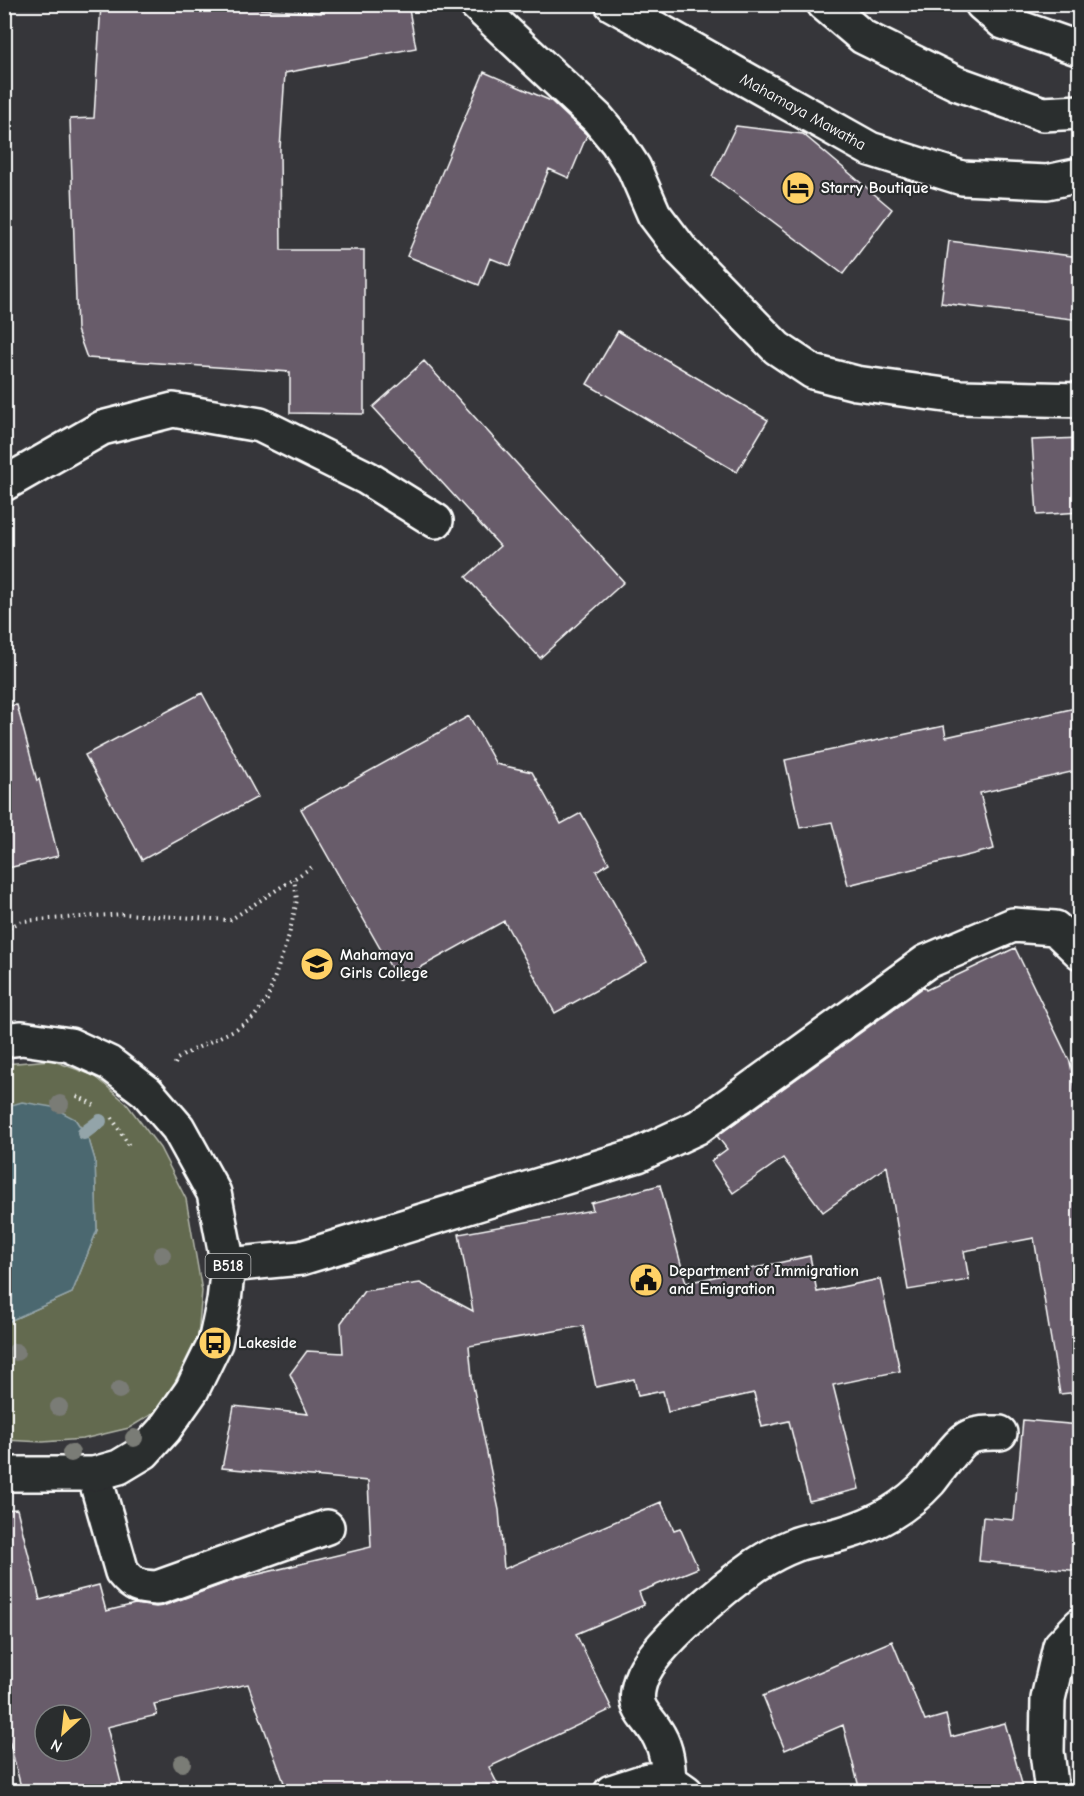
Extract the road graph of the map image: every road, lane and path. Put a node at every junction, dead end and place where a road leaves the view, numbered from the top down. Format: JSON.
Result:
{"nodes":[{"id":1,"x":476,"y":4,"type":"edge"},
{"id":2,"x":612,"y":4,"type":"edge"},
{"id":3,"x":824,"y":4,"type":"edge"},
{"id":4,"x":982,"y":4,"type":"edge"},
{"id":5,"x":1080,"y":49,"type":"edge"},
{"id":6,"x":1080,"y":112,"type":"edge"},
{"id":7,"x":1080,"y":175,"type":"edge"},
{"id":8,"x":1080,"y":400,"type":"edge"},
{"id":9,"x":4,"y":484,"type":"edge"},
{"id":10,"x":436,"y":521,"type":"dead end"},
{"id":11,"x":312,"y":867,"type":"dead end"},
{"id":12,"x":294,"y":879,"type":"junction"},
{"id":13,"x":4,"y":930,"type":"edge"},
{"id":14,"x":1080,"y":952,"type":"edge"},
{"id":15,"x":4,"y":1040,"type":"edge"},
{"id":16,"x":110,"y":1114,"type":"dead end"},
{"id":17,"x":168,"y":1114,"type":"junction"},
{"id":18,"x":129,"y":1146,"type":"dead end"},
{"id":19,"x":228,"y":1265,"type":"junction"},
{"id":20,"x":1000,"y":1433,"type":"dead end"},
{"id":21,"x":4,"y":1474,"type":"edge"},
{"id":22,"x":94,"y":1474,"type":"junction"},
{"id":23,"x":327,"y":1527,"type":"dead end"},
{"id":24,"x":1080,"y":1625,"type":"edge"},
{"id":25,"x":677,"y":1786,"type":"edge"},
{"id":26,"x":611,"y":1791,"type":"edge"},
{"id":27,"x":1052,"y":1791,"type":"edge"}],
"edges":[{"from":1,"to":8,"type":"street"},
{"from":2,"to":7,"type":"street","name":"Mahamaya Mawatha"},
{"from":3,"to":6,"type":"street"},
{"from":4,"to":5,"type":"street"},
{"from":9,"to":10,"type":"street"},
{"from":11,"to":12,"type":"path"},
{"from":12,"to":13,"type":"path"},
{"from":12,"to":17,"type":"path"},
{"from":14,"to":19,"type":"street"},
{"from":15,"to":17,"type":"street","number":"B518"},
{"from":16,"to":18,"type":"path"},
{"from":17,"to":19,"type":"street","number":"B518"},
{"from":19,"to":22,"type":"street","number":"B518"},
{"from":20,"to":25,"type":"street"},
{"from":21,"to":22,"type":"street","number":"B518"},
{"from":22,"to":23,"type":"street"},
{"from":24,"to":27,"type":"street"},
{"from":25,"to":26,"type":"street"}]}
